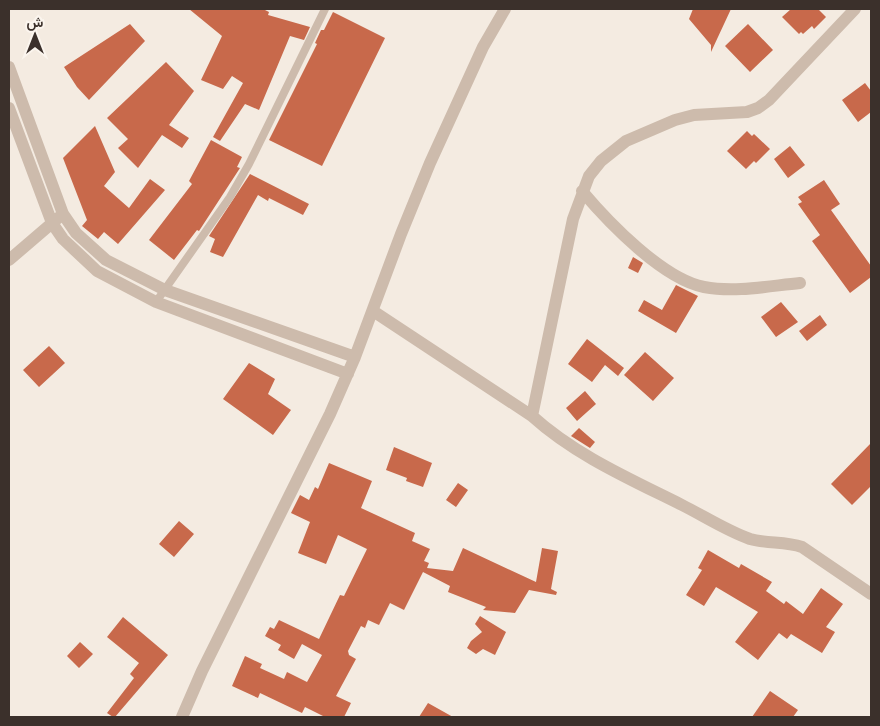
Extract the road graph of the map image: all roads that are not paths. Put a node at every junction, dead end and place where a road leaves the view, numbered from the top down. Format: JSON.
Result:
{"nodes":[{"id":1,"x":325,"y":9,"type":"edge"},
{"id":2,"x":505,"y":9,"type":"edge"},
{"id":3,"x":855,"y":9,"type":"edge"},
{"id":4,"x":9,"y":67,"type":"edge"},
{"id":5,"x":9,"y":108,"type":"edge"},
{"id":6,"x":582,"y":192,"type":"junction"},
{"id":7,"x":63,"y":214,"type":"junction"},
{"id":8,"x":52,"y":223,"type":"junction"},
{"id":9,"x":9,"y":260,"type":"edge"},
{"id":10,"x":800,"y":283,"type":"dead end"},
{"id":11,"x":165,"y":290,"type":"junction"},
{"id":12,"x":156,"y":302,"type":"junction"},
{"id":13,"x":373,"y":311,"type":"junction"},
{"id":14,"x":355,"y":357,"type":"junction"},
{"id":15,"x":348,"y":374,"type":"junction"},
{"id":16,"x":532,"y":416,"type":"junction"},
{"id":17,"x":871,"y":594,"type":"edge"},
{"id":18,"x":182,"y":717,"type":"edge"}],
"edges":[{"from":1,"to":11,"type":"lane"},
{"from":2,"to":13,"type":"street"},
{"from":3,"to":6,"type":"street"},
{"from":4,"to":7,"type":"street"},
{"from":5,"to":8,"type":"street"},
{"from":6,"to":10,"type":"street"},
{"from":6,"to":16,"type":"street"},
{"from":7,"to":8,"type":"street"},
{"from":7,"to":11,"type":"street"},
{"from":8,"to":9,"type":"street"},
{"from":8,"to":12,"type":"street"},
{"from":11,"to":12,"type":"lane"},
{"from":11,"to":14,"type":"street"},
{"from":12,"to":15,"type":"street"},
{"from":13,"to":14,"type":"street"},
{"from":13,"to":16,"type":"street"},
{"from":14,"to":15,"type":"street"},
{"from":15,"to":18,"type":"street"},
{"from":16,"to":17,"type":"street"}]}
